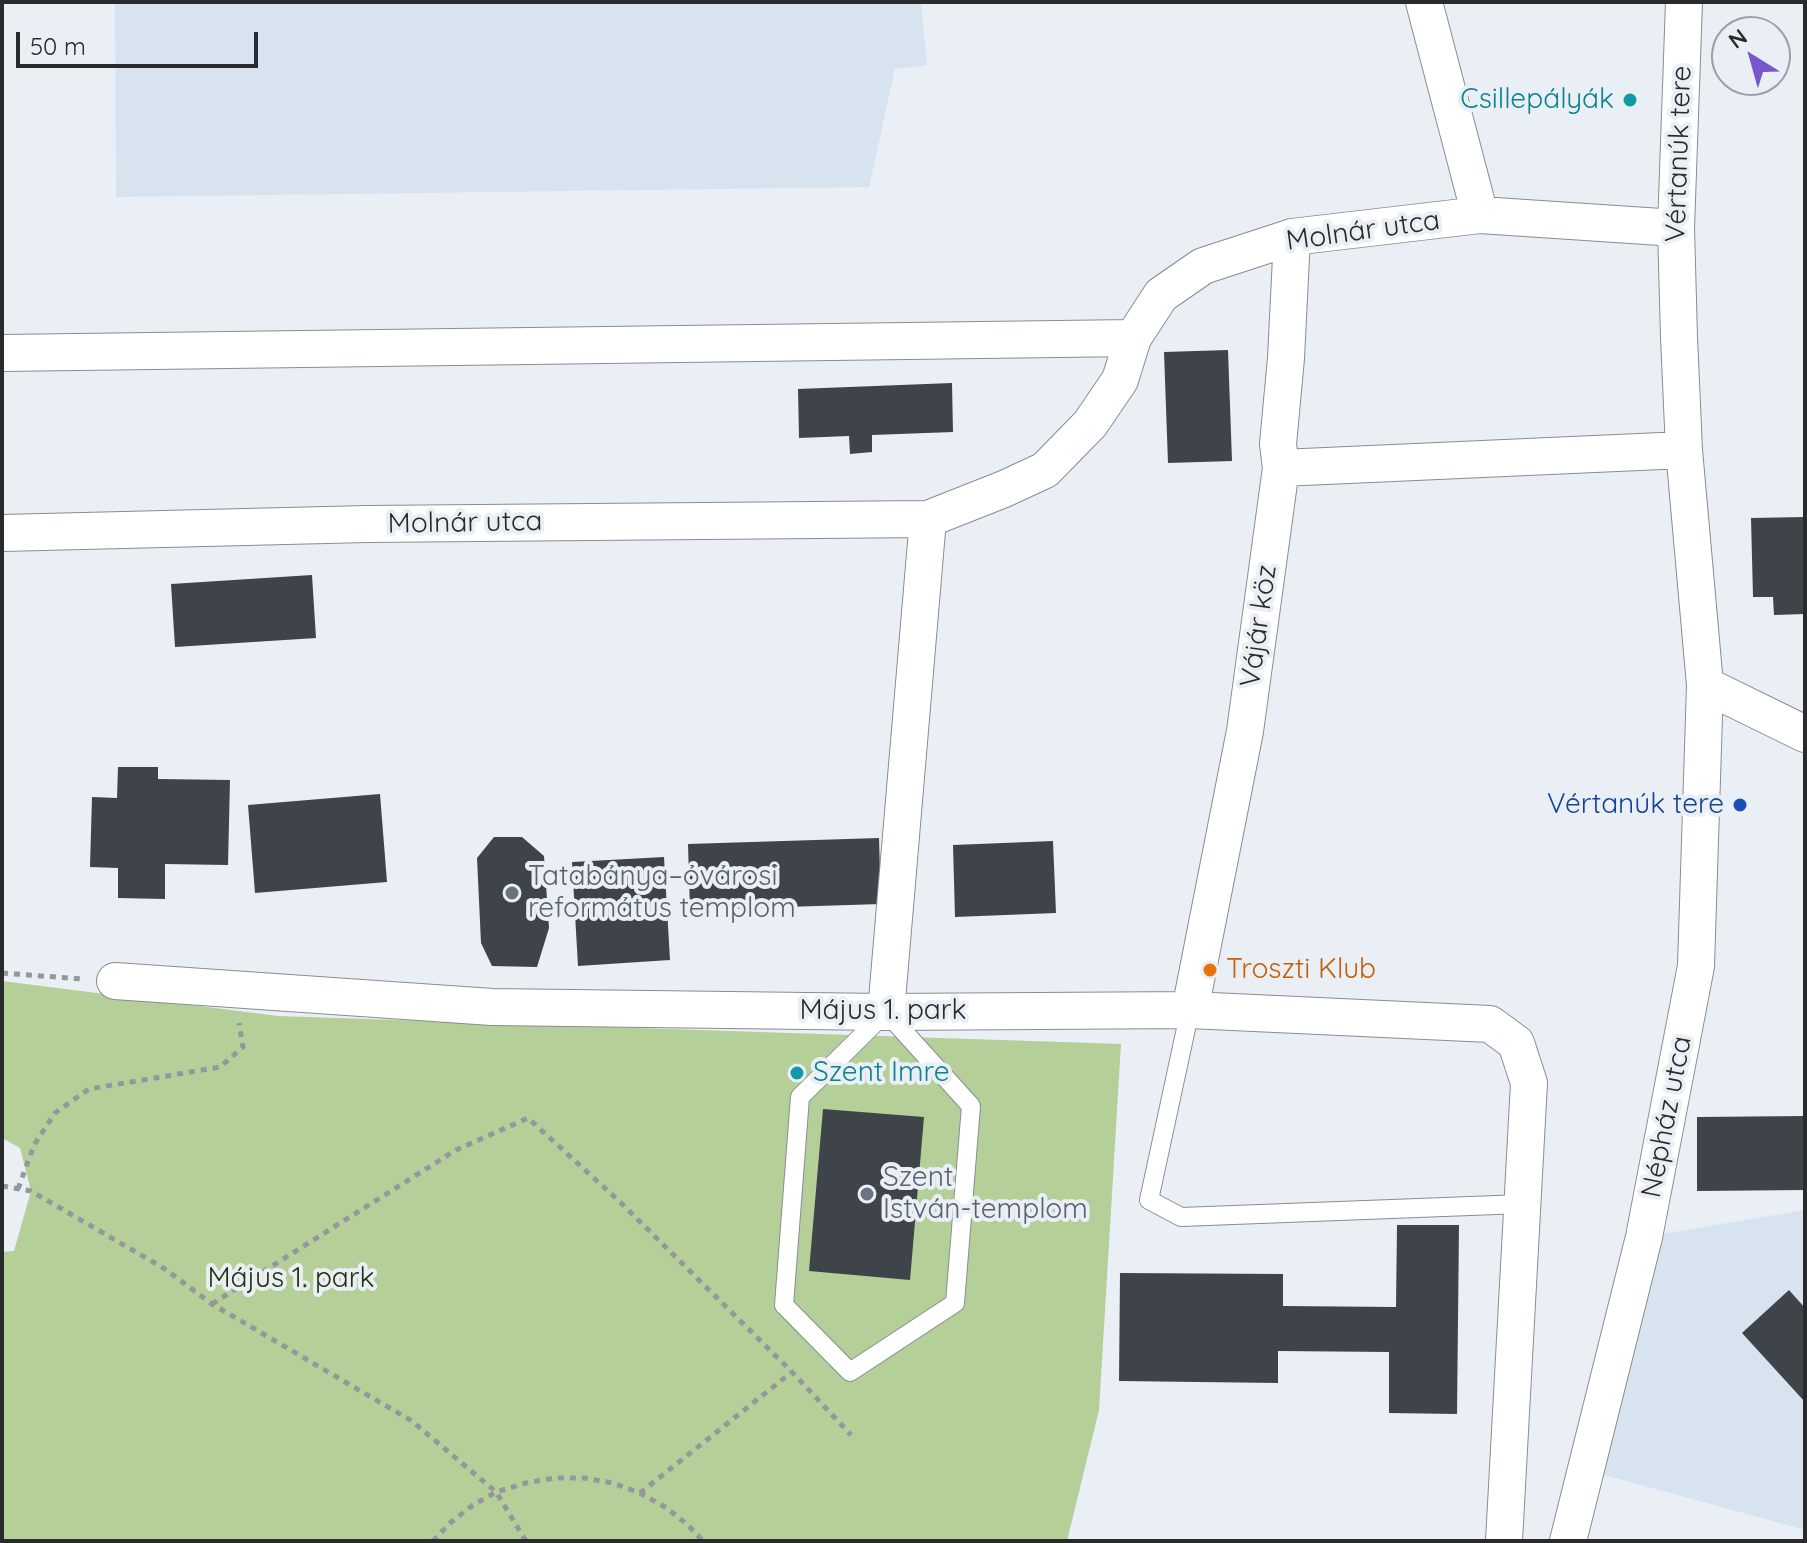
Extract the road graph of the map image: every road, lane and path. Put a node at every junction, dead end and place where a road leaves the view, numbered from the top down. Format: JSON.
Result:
{"nodes":[{"id":1,"x":1424,"y":2,"type":"edge"},
{"id":2,"x":1684,"y":2,"type":"edge"},
{"id":3,"x":1480,"y":215,"type":"junction"},
{"id":4,"x":1676,"y":228,"type":"junction"},
{"id":5,"x":1292,"y":237,"type":"junction"},
{"id":6,"x":1133,"y":338,"type":"junction"},
{"id":7,"x":2,"y":353,"type":"edge"},
{"id":8,"x":1684,"y":450,"type":"junction"},
{"id":9,"x":1281,"y":468,"type":"junction"},
{"id":10,"x":928,"y":519,"type":"junction"},
{"id":11,"x":2,"y":533,"type":"edge"},
{"id":12,"x":1705,"y":685,"type":"junction"},
{"id":13,"x":1805,"y":734,"type":"edge"},
{"id":14,"x":2,"y":973,"type":"edge"},
{"id":15,"x":115,"y":981,"type":"joint"},
{"id":16,"x":213,"y":987,"type":"junction"},
{"id":17,"x":1190,"y":1010,"type":"junction"},
{"id":18,"x":886,"y":1012,"type":"junction"},
{"id":19,"x":2,"y":1186,"type":"edge"},
{"id":20,"x":18,"y":1189,"type":"junction"},
{"id":21,"x":1523,"y":1204,"type":"junction"},
{"id":22,"x":212,"y":1304,"type":"junction"},
{"id":23,"x":792,"y":1372,"type":"junction"},
{"id":24,"x":851,"y":1435,"type":"dead end"},
{"id":25,"x":496,"y":1492,"type":"junction"},
{"id":26,"x":640,"y":1493,"type":"junction"},
{"id":27,"x":433,"y":1541,"type":"edge"},
{"id":28,"x":526,"y":1541,"type":"edge"},
{"id":29,"x":703,"y":1541,"type":"edge"},
{"id":30,"x":1504,"y":1541,"type":"edge"},
{"id":31,"x":1568,"y":1541,"type":"edge"}],
"edges":[{"from":1,"to":3,"type":"street"},
{"from":2,"to":4,"type":"street","name":"Vértanúk tere"},
{"from":3,"to":4,"type":"street","name":"Molnár utca"},
{"from":3,"to":5,"type":"street","name":"Molnár utca"},
{"from":4,"to":8,"type":"street","name":"Vértanúk tere"},
{"from":5,"to":6,"type":"street","name":"Molnár utca"},
{"from":5,"to":9,"type":"street","name":"Vájár köz"},
{"from":6,"to":7,"type":"street"},
{"from":6,"to":10,"type":"street","name":"Molnár utca"},
{"from":8,"to":9,"type":"street"},
{"from":8,"to":12,"type":"street","name":"Vértanúk tere"},
{"from":9,"to":17,"type":"street","name":"Vájár köz"},
{"from":10,"to":11,"type":"street","name":"Molnár utca"},
{"from":10,"to":18,"type":"street"},
{"from":12,"to":13,"type":"street"},
{"from":12,"to":31,"type":"street","name":"Népház utca"},
{"from":14,"to":15,"type":"path"},
{"from":15,"to":16,"type":"street","name":"Május 1. park"},
{"from":16,"to":18,"type":"street","name":"Május 1. park"},
{"from":16,"to":20,"type":"path"},
{"from":17,"to":18,"type":"street","name":"Május 1. park"},
{"from":17,"to":21,"type":"street","name":"Május 1. park"},
{"from":17,"to":21,"type":"lane"},
{"from":18,"to":18,"type":"lane"},
{"from":19,"to":20,"type":"path"},
{"from":20,"to":22,"type":"path"},
{"from":21,"to":30,"type":"street","name":"Május 1. park"},
{"from":22,"to":23,"type":"path"},
{"from":22,"to":25,"type":"path"},
{"from":23,"to":24,"type":"path"},
{"from":23,"to":26,"type":"path"},
{"from":25,"to":26,"type":"path"},
{"from":25,"to":27,"type":"path"},
{"from":25,"to":28,"type":"path"},
{"from":26,"to":29,"type":"path"}]}
